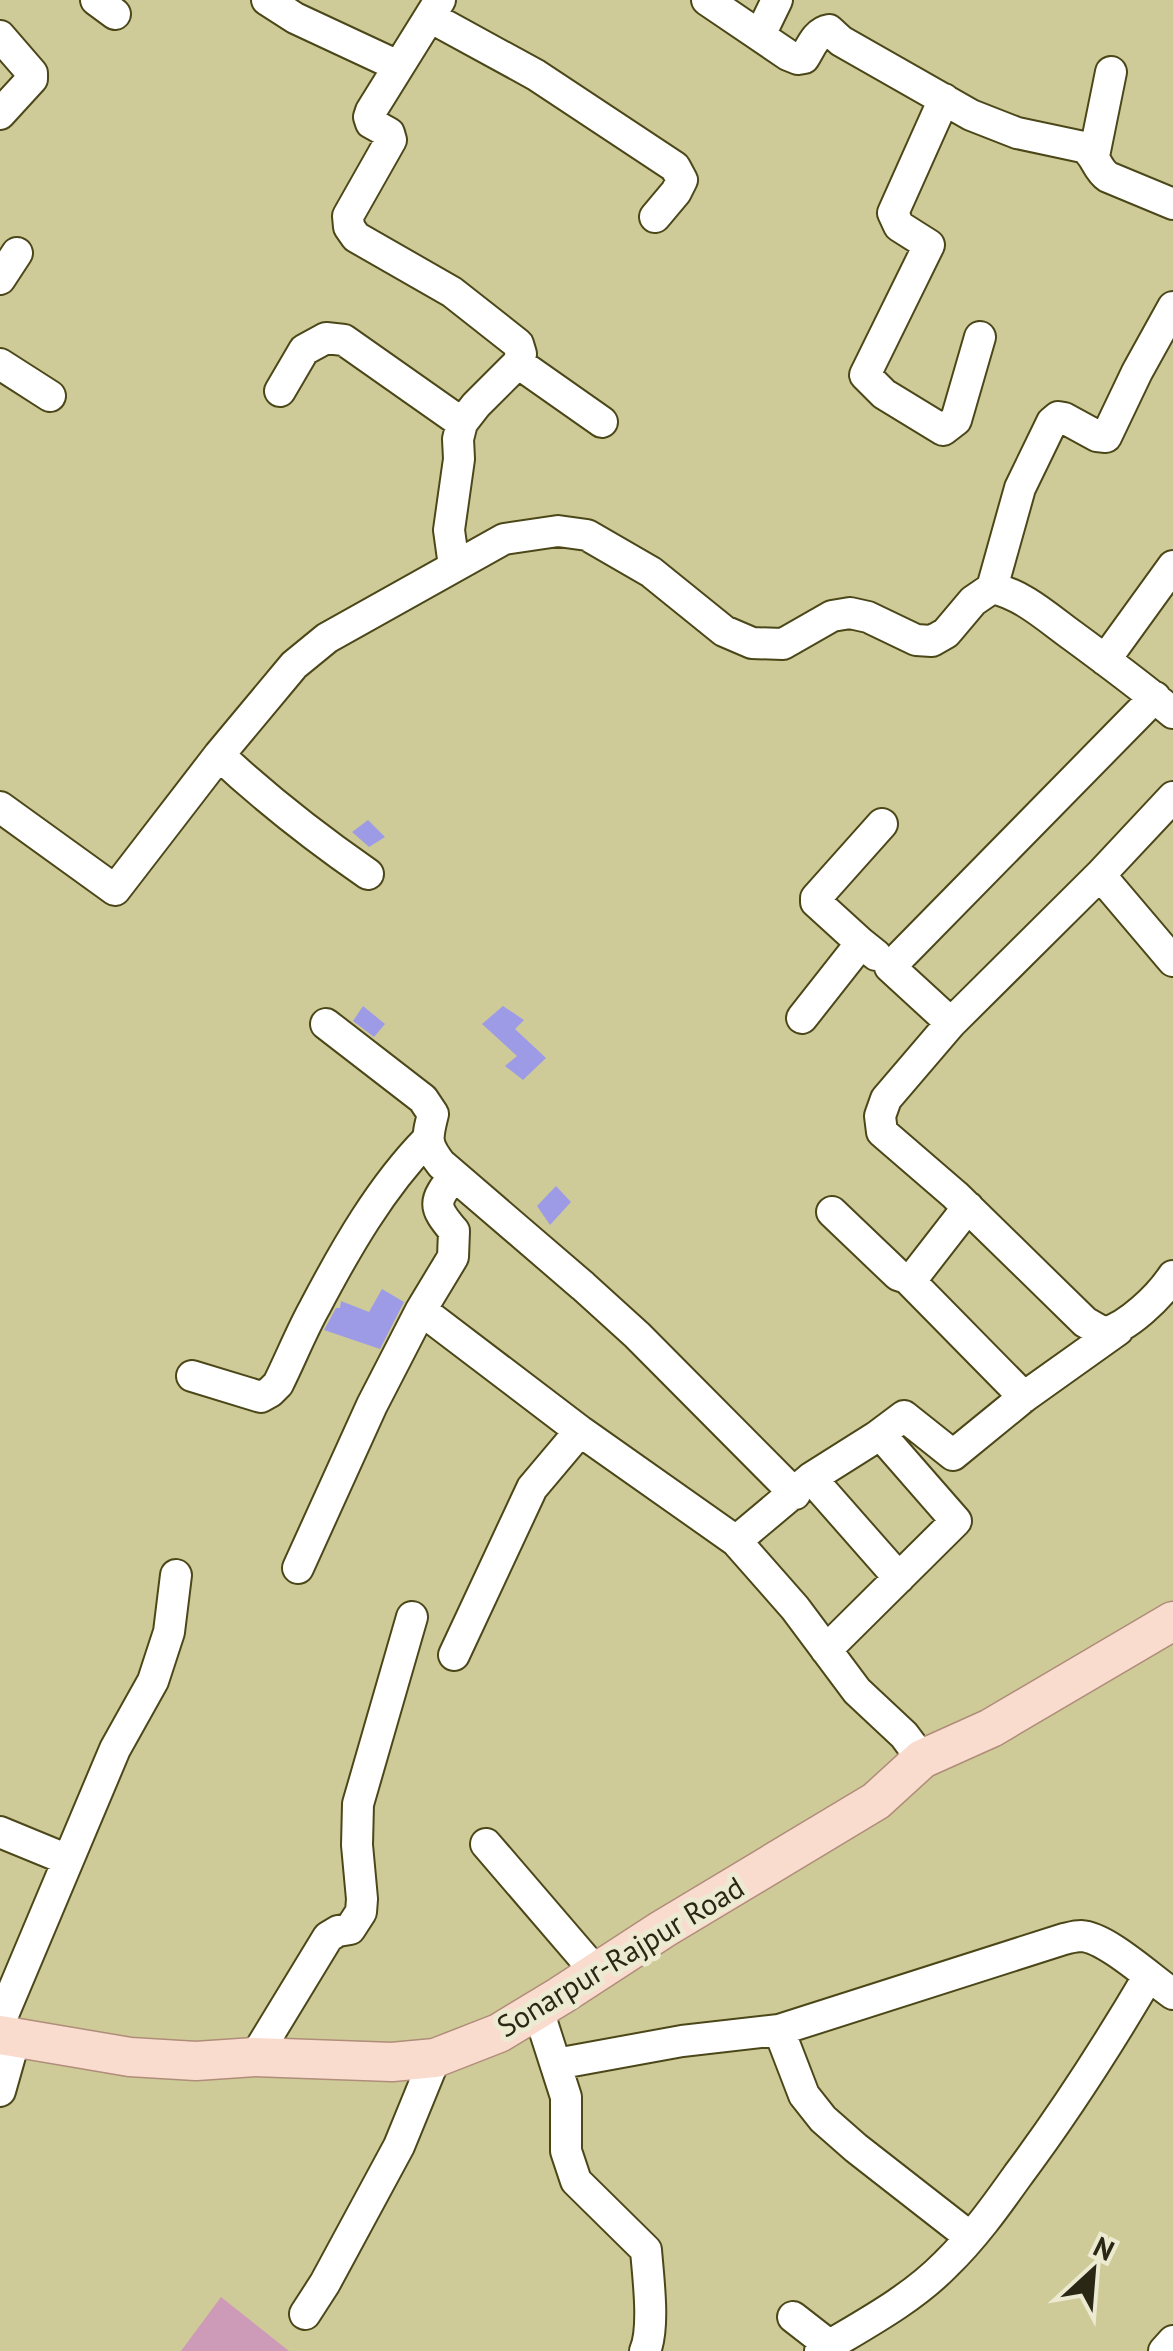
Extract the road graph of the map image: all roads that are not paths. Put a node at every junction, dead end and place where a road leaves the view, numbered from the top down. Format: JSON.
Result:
{"nodes":[{"id":1,"x":267,"y":0,"type":"edge"},
{"id":2,"x":707,"y":0,"type":"edge"},
{"id":3,"x":776,"y":0,"type":"edge"},
{"id":4,"x":435,"y":8,"type":"edge"},
{"id":5,"x":760,"y":35,"type":"junction"},
{"id":6,"x":0,"y":36,"type":"edge"},
{"id":7,"x":398,"y":66,"type":"junction"},
{"id":8,"x":1112,"y":72,"type":"dead end"},
{"id":9,"x":944,"y":99,"type":"junction"},
{"id":10,"x":0,"y":114,"type":"edge"},
{"id":11,"x":1094,"y":156,"type":"junction"},
{"id":12,"x":1173,"y":204,"type":"edge"},
{"id":13,"x":656,"y":217,"type":"dead end"},
{"id":14,"x":17,"y":253,"type":"dead end"},
{"id":15,"x":0,"y":279,"type":"edge"},
{"id":16,"x":1173,"y":308,"type":"edge"},
{"id":17,"x":980,"y":337,"type":"dead end"},
{"id":18,"x":518,"y":363,"type":"junction"},
{"id":19,"x":0,"y":364,"type":"edge"},
{"id":20,"x":280,"y":391,"type":"dead end"},
{"id":21,"x":50,"y":396,"type":"dead end"},
{"id":22,"x":462,"y":422,"type":"junction"},
{"id":23,"x":602,"y":422,"type":"dead end"},
{"id":24,"x":454,"y":566,"type":"junction"},
{"id":25,"x":1173,"y":566,"type":"edge"},
{"id":26,"x":992,"y":588,"type":"junction"},
{"id":27,"x":1105,"y":660,"type":"junction"},
{"id":28,"x":1164,"y":705,"type":"edge"},
{"id":29,"x":219,"y":755,"type":"junction"},
{"id":30,"x":0,"y":807,"type":"edge"},
{"id":31,"x":1168,"y":812,"type":"edge"},
{"id":32,"x":882,"y":824,"type":"dead end"},
{"id":33,"x":368,"y":874,"type":"dead end"},
{"id":34,"x":1100,"y":875,"type":"junction"},
{"id":35,"x":861,"y":943,"type":"junction"},
{"id":36,"x":1173,"y":961,"type":"edge"},
{"id":37,"x":890,"y":967,"type":"junction"},
{"id":38,"x":802,"y":1018,"type":"dead end"},
{"id":39,"x":951,"y":1023,"type":"junction"},
{"id":40,"x":326,"y":1024,"type":"dead end"},
{"id":41,"x":426,"y":1140,"type":"junction"},
{"id":42,"x":454,"y":1176,"type":"junction"},
{"id":43,"x":968,"y":1207,"type":"junction"},
{"id":44,"x":832,"y":1212,"type":"dead end"},
{"id":45,"x":1173,"y":1276,"type":"edge"},
{"id":46,"x":908,"y":1278,"type":"junction"},
{"id":47,"x":420,"y":1310,"type":"junction"},
{"id":48,"x":1118,"y":1330,"type":"junction"},
{"id":49,"x":192,"y":1376,"type":"dead end"},
{"id":50,"x":1024,"y":1396,"type":"junction"},
{"id":51,"x":580,"y":1431,"type":"junction"},
{"id":52,"x":880,"y":1434,"type":"junction"},
{"id":53,"x":803,"y":1486,"type":"junction"},
{"id":54,"x":736,"y":1541,"type":"junction"},
{"id":55,"x":298,"y":1568,"type":"dead end"},
{"id":56,"x":176,"y":1575,"type":"dead end"},
{"id":57,"x":899,"y":1578,"type":"junction"},
{"id":58,"x":412,"y":1617,"type":"dead end"},
{"id":59,"x":1173,"y":1621,"type":"edge"},
{"id":60,"x":826,"y":1650,"type":"junction"},
{"id":61,"x":454,"y":1655,"type":"dead end"},
{"id":62,"x":922,"y":1759,"type":"junction"},
{"id":63,"x":0,"y":1832,"type":"edge"},
{"id":64,"x":486,"y":1844,"type":"dead end"},
{"id":65,"x":68,"y":1860,"type":"junction"},
{"id":66,"x":596,"y":1972,"type":"junction"},
{"id":67,"x":1160,"y":1986,"type":"edge"},
{"id":68,"x":538,"y":2010,"type":"junction"},
{"id":69,"x":779,"y":2030,"type":"junction"},
{"id":70,"x":5,"y":2031,"type":"edge"},
{"id":71,"x":255,"y":2057,"type":"junction"},
{"id":72,"x":435,"y":2058,"type":"junction"},
{"id":73,"x":556,"y":2064,"type":"junction"},
{"id":74,"x":0,"y":2091,"type":"edge"},
{"id":75,"x":970,"y":2237,"type":"junction"},
{"id":76,"x":305,"y":2314,"type":"dead end"},
{"id":77,"x":794,"y":2316,"type":"dead end"},
{"id":78,"x":1173,"y":2341,"type":"edge"},
{"id":79,"x":825,"y":2348,"type":"edge"},
{"id":80,"x":644,"y":2351,"type":"edge"},
{"id":81,"x":1164,"y":2351,"type":"edge"}],
"edges":[{"from":1,"to":7,"type":"street"},
{"from":2,"to":5,"type":"street"},
{"from":3,"to":5,"type":"street"},
{"from":4,"to":7,"type":"street"},
{"from":4,"to":13,"type":"street"},
{"from":5,"to":9,"type":"street"},
{"from":6,"to":10,"type":"street"},
{"from":7,"to":18,"type":"street"},
{"from":8,"to":11,"type":"street"},
{"from":9,"to":11,"type":"street"},
{"from":9,"to":17,"type":"street"},
{"from":11,"to":12,"type":"street"},
{"from":14,"to":15,"type":"street"},
{"from":16,"to":26,"type":"street"},
{"from":18,"to":22,"type":"street"},
{"from":18,"to":23,"type":"street"},
{"from":19,"to":21,"type":"street"},
{"from":20,"to":22,"type":"street"},
{"from":22,"to":24,"type":"street"},
{"from":24,"to":26,"type":"street"},
{"from":24,"to":29,"type":"street"},
{"from":25,"to":27,"type":"street"},
{"from":26,"to":27,"type":"street"},
{"from":27,"to":28,"type":"street"},
{"from":28,"to":37,"type":"street"},
{"from":29,"to":30,"type":"street"},
{"from":29,"to":33,"type":"street"},
{"from":31,"to":34,"type":"street"},
{"from":32,"to":35,"type":"street"},
{"from":34,"to":36,"type":"street"},
{"from":34,"to":39,"type":"street"},
{"from":35,"to":37,"type":"street"},
{"from":35,"to":38,"type":"street"},
{"from":37,"to":39,"type":"street"},
{"from":39,"to":43,"type":"street"},
{"from":40,"to":41,"type":"street"},
{"from":41,"to":42,"type":"street"},
{"from":41,"to":49,"type":"street"},
{"from":42,"to":47,"type":"street"},
{"from":42,"to":53,"type":"street"},
{"from":43,"to":46,"type":"street"},
{"from":43,"to":48,"type":"street"},
{"from":44,"to":46,"type":"street"},
{"from":45,"to":48,"type":"street"},
{"from":46,"to":50,"type":"street"},
{"from":47,"to":51,"type":"street"},
{"from":47,"to":55,"type":"street"},
{"from":48,"to":50,"type":"street"},
{"from":50,"to":52,"type":"street"},
{"from":51,"to":54,"type":"street"},
{"from":51,"to":61,"type":"street"},
{"from":52,"to":53,"type":"street"},
{"from":52,"to":57,"type":"street"},
{"from":53,"to":54,"type":"street"},
{"from":53,"to":57,"type":"street"},
{"from":54,"to":60,"type":"street"},
{"from":56,"to":65,"type":"street"},
{"from":57,"to":60,"type":"street"},
{"from":58,"to":71,"type":"street"},
{"from":59,"to":62,"type":"main road","name":"Sonarpur-Rajpur Road"},
{"from":60,"to":62,"type":"street"},
{"from":62,"to":66,"type":"main road","name":"Sonarpur-Rajpur Road"},
{"from":63,"to":65,"type":"street"},
{"from":64,"to":66,"type":"street"},
{"from":65,"to":70,"type":"street"},
{"from":66,"to":68,"type":"main road","name":"Sonarpur-Rajpur Road"},
{"from":67,"to":69,"type":"street"},
{"from":67,"to":75,"type":"street"},
{"from":68,"to":72,"type":"main road","name":"Sonarpur-Rajpur Road"},
{"from":68,"to":73,"type":"street"},
{"from":69,"to":73,"type":"street"},
{"from":69,"to":75,"type":"street"},
{"from":70,"to":71,"type":"main road","name":"Sonarpur-Rajpur Road"},
{"from":70,"to":74,"type":"street"},
{"from":71,"to":72,"type":"main road","name":"Sonarpur-Rajpur Road"},
{"from":72,"to":76,"type":"street"},
{"from":73,"to":80,"type":"street"},
{"from":75,"to":79,"type":"street"},
{"from":77,"to":79,"type":"street"},
{"from":78,"to":81,"type":"street"}]}
